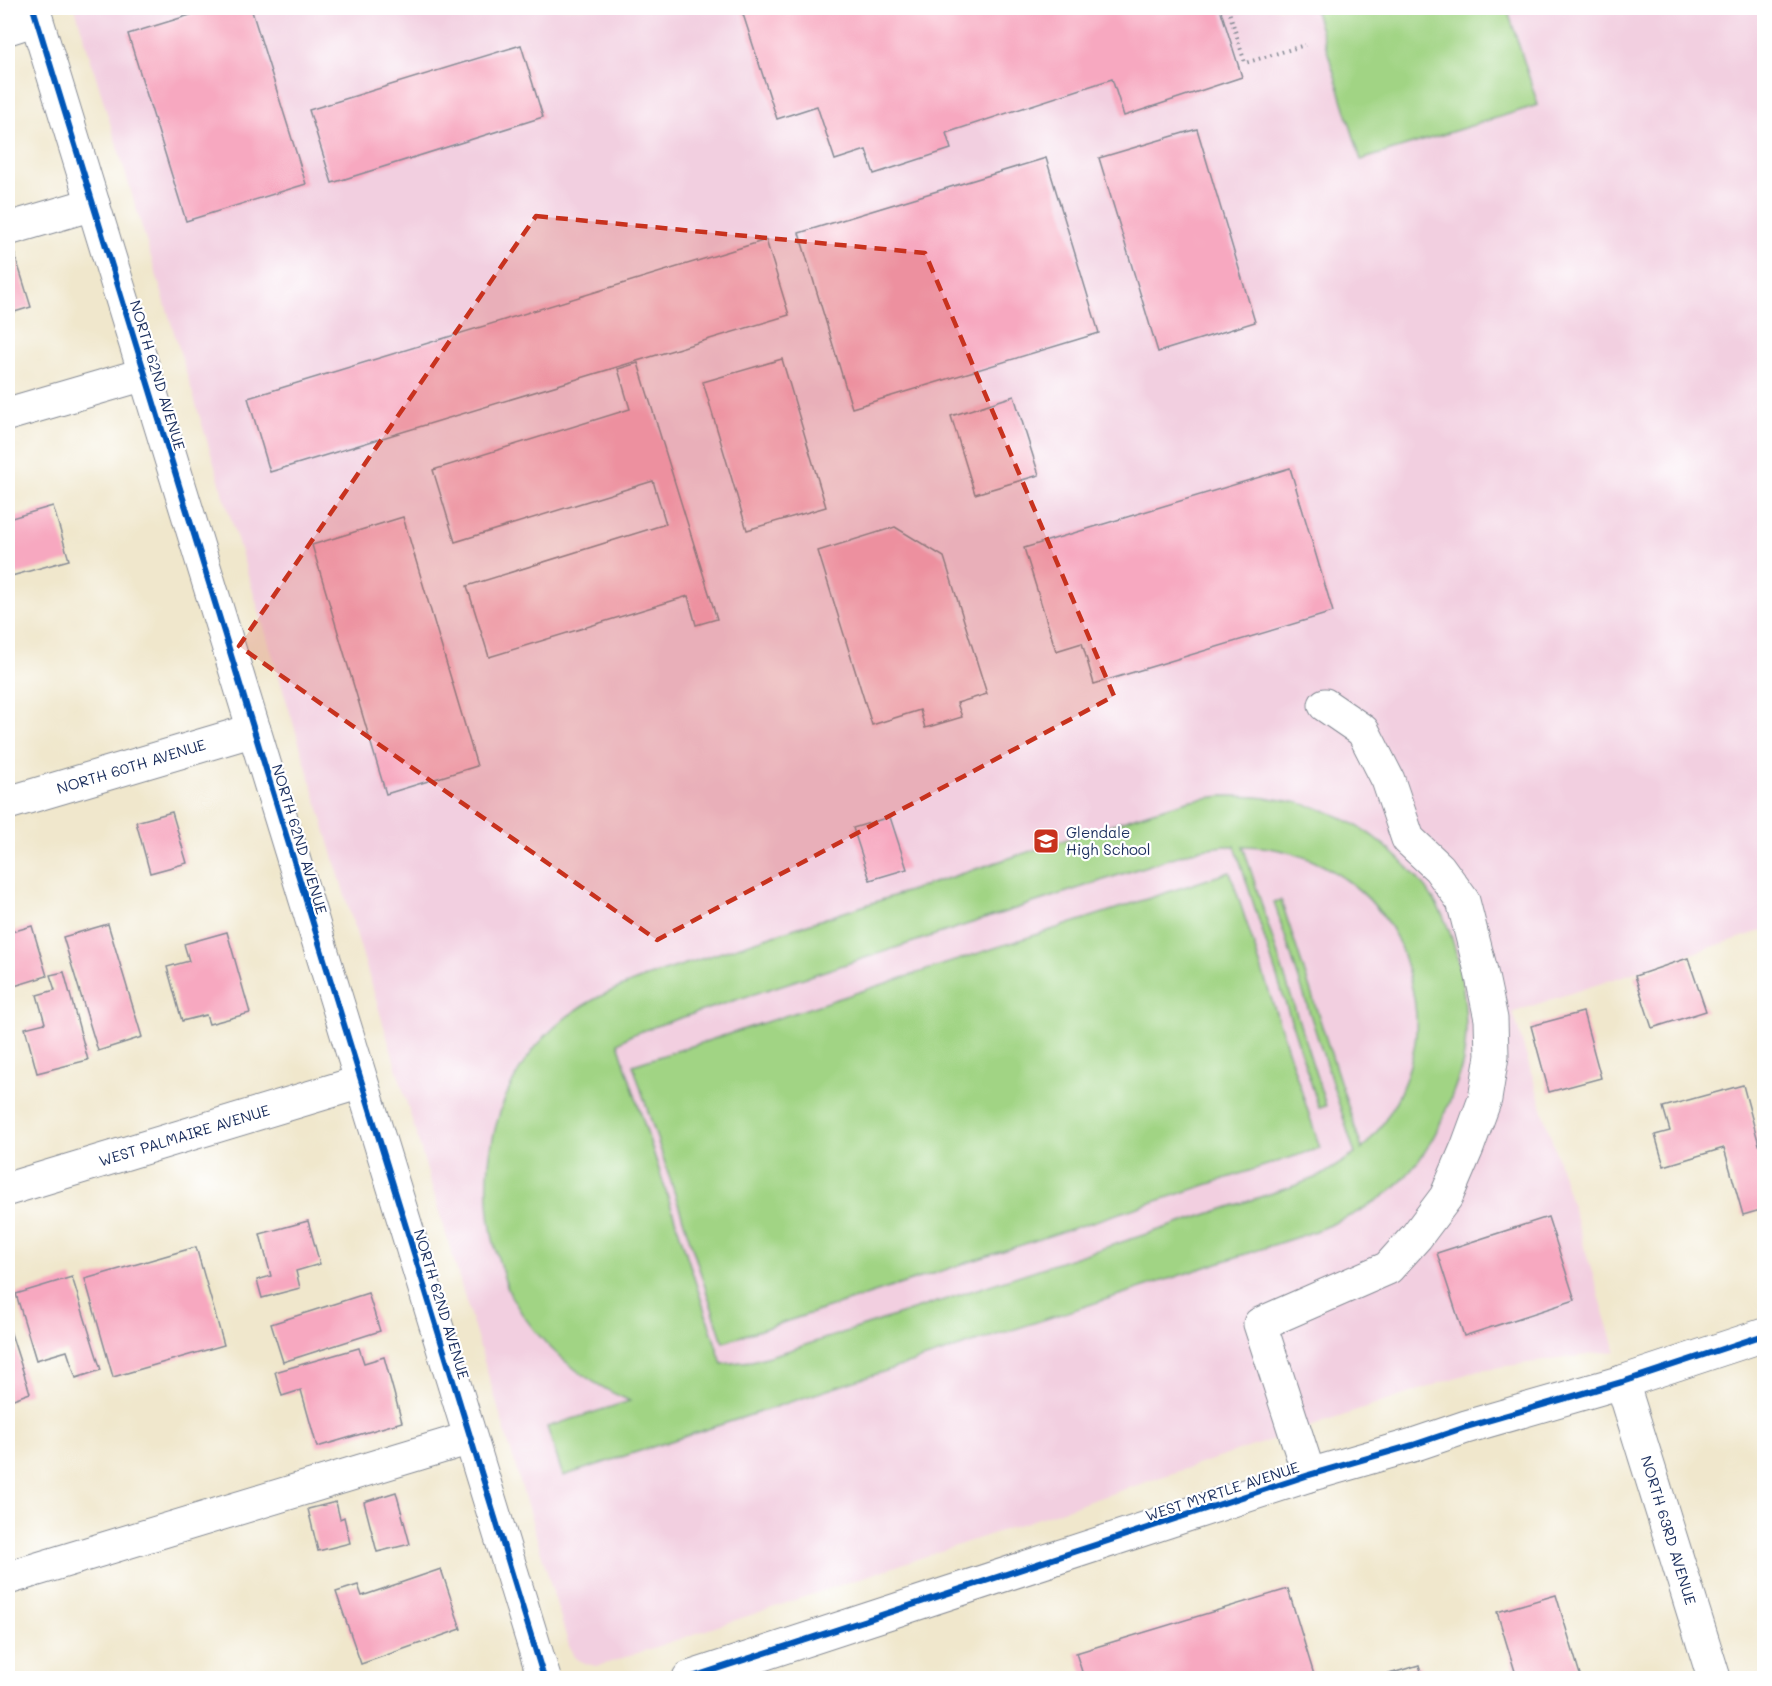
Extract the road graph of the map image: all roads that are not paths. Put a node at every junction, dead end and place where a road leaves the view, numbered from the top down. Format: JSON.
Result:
{"nodes":[{"id":1,"x":26,"y":18,"type":"edge"},
{"id":2,"x":93,"y":204,"type":"junction"},
{"id":3,"x":8,"y":229,"type":"edge"},
{"id":4,"x":145,"y":374,"type":"junction"},
{"id":5,"x":8,"y":414,"type":"edge"},
{"id":6,"x":1325,"y":705,"type":"dead end"},
{"id":7,"x":254,"y":730,"type":"junction"},
{"id":8,"x":8,"y":803,"type":"edge"},
{"id":9,"x":361,"y":1082,"type":"junction"},
{"id":10,"x":8,"y":1189,"type":"edge"},
{"id":11,"x":1764,"y":1335,"type":"edge"},
{"id":12,"x":1622,"y":1382,"type":"junction"},
{"id":13,"x":470,"y":1438,"type":"junction"},
{"id":14,"x":1309,"y":1475,"type":"junction"},
{"id":15,"x":8,"y":1578,"type":"edge"},
{"id":16,"x":544,"y":1678,"type":"edge"},
{"id":17,"x":689,"y":1678,"type":"edge"},
{"id":18,"x":1714,"y":1678,"type":"edge"}],
"edges":[{"from":1,"to":2,"type":"street","name":"NORTH 62ND AVENUE"},
{"from":2,"to":3,"type":"street"},
{"from":2,"to":4,"type":"street","name":"NORTH 62ND AVENUE"},
{"from":4,"to":5,"type":"street"},
{"from":4,"to":7,"type":"street","name":"NORTH 62ND AVENUE"},
{"from":6,"to":14,"type":"street"},
{"from":7,"to":8,"type":"street","name":"NORTH 60TH AVENUE"},
{"from":7,"to":9,"type":"street","name":"NORTH 62ND AVENUE"},
{"from":9,"to":10,"type":"street","name":"WEST PALMAIRE AVENUE"},
{"from":9,"to":13,"type":"street","name":"NORTH 62ND AVENUE"},
{"from":11,"to":12,"type":"street","name":"WEST MYRTLE AVENUE"},
{"from":12,"to":14,"type":"street","name":"WEST MYRTLE AVENUE"},
{"from":12,"to":18,"type":"street","name":"NORTH 63RD AVENUE"},
{"from":13,"to":15,"type":"street"},
{"from":13,"to":16,"type":"street","name":"NORTH 62ND AVENUE"},
{"from":14,"to":17,"type":"street","name":"WEST MYRTLE AVENUE"}]}
